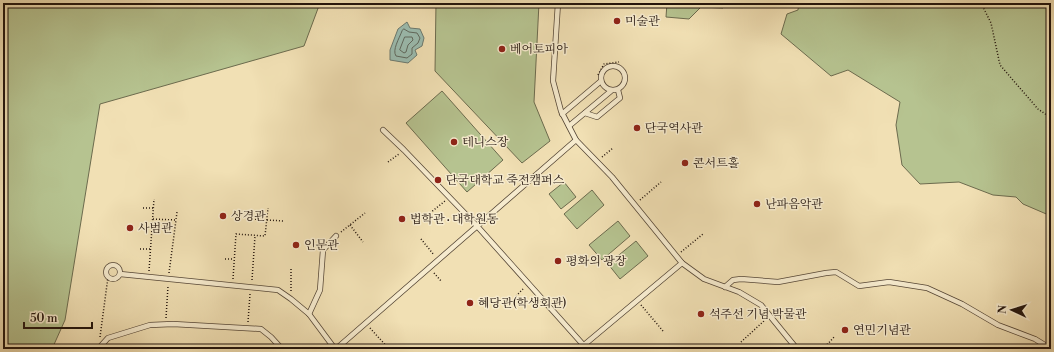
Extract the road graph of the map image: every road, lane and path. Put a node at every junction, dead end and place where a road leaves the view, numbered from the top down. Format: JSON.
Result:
{"nodes":[{"id":1,"x":558,"y":3,"type":"edge"},
{"id":2,"x":981,"y":3,"type":"edge"},
{"id":3,"x":601,"y":81,"type":"junction"},
{"id":4,"x":611,"y":90,"type":"junction"},
{"id":5,"x":618,"y":90,"type":"junction"},
{"id":6,"x":585,"y":113,"type":"junction"},
{"id":7,"x":562,"y":114,"type":"junction"},
{"id":8,"x":1051,"y":118,"type":"edge"},
{"id":9,"x":569,"y":126,"type":"junction"},
{"id":10,"x":383,"y":130,"type":"dead end"},
{"id":11,"x":576,"y":140,"type":"junction"},
{"id":12,"x":613,"y":148,"type":"dead end"},
{"id":13,"x":404,"y":150,"type":"junction"},
{"id":14,"x":597,"y":161,"type":"junction"},
{"id":15,"x":388,"y":162,"type":"dead end"},
{"id":16,"x":662,"y":182,"type":"dead end"},
{"id":17,"x":450,"y":198,"type":"junction"},
{"id":18,"x":154,"y":199,"type":"dead end"},
{"id":19,"x":634,"y":205,"type":"junction"},
{"id":20,"x":143,"y":208,"type":"dead end"},
{"id":21,"x":153,"y":208,"type":"junction"},
{"id":22,"x":268,"y":208,"type":"dead end"},
{"id":23,"x":177,"y":212,"type":"dead end"},
{"id":24,"x":365,"y":213,"type":"dead end"},
{"id":25,"x":430,"y":213,"type":"dead end"},
{"id":26,"x":153,"y":219,"type":"junction"},
{"id":27,"x":252,"y":219,"type":"dead end"},
{"id":28,"x":176,"y":220,"type":"junction"},
{"id":29,"x":267,"y":220,"type":"junction"},
{"id":30,"x":283,"y":222,"type":"dead end"},
{"id":31,"x":350,"y":225,"type":"junction"},
{"id":32,"x":477,"y":226,"type":"junction"},
{"id":33,"x":703,"y":234,"type":"dead end"},
{"id":34,"x":255,"y":236,"type":"junction"},
{"id":35,"x":336,"y":236,"type":"joint"},
{"id":36,"x":421,"y":239,"type":"dead end"},
{"id":37,"x":363,"y":242,"type":"dead end"},
{"id":38,"x":140,"y":249,"type":"dead end"},
{"id":39,"x":151,"y":250,"type":"junction"},
{"id":40,"x":676,"y":256,"type":"junction"},
{"id":41,"x":225,"y":259,"type":"dead end"},
{"id":42,"x":234,"y":259,"type":"junction"},
{"id":43,"x":438,"y":260,"type":"junction"},
{"id":44,"x":682,"y":263,"type":"junction"},
{"id":45,"x":429,"y":268,"type":"junction"},
{"id":46,"x":292,"y":269,"type":"dead end"},
{"id":47,"x":120,"y":274,"type":"junction"},
{"id":48,"x":108,"y":277,"type":"junction"},
{"id":49,"x":149,"y":277,"type":"junction"},
{"id":50,"x":168,"y":279,"type":"junction"},
{"id":51,"x":442,"y":282,"type":"dead end"},
{"id":52,"x":529,"y":284,"type":"junction"},
{"id":53,"x":232,"y":285,"type":"junction"},
{"id":54,"x":725,"y":286,"type":"junction"},
{"id":55,"x":251,"y":287,"type":"junction"},
{"id":56,"x":516,"y":296,"type":"dead end"},
{"id":57,"x":291,"y":299,"type":"junction"},
{"id":58,"x":637,"y":300,"type":"junction"},
{"id":59,"x":309,"y":314,"type":"junction"},
{"id":60,"x":770,"y":316,"type":"junction"},
{"id":61,"x":366,"y":323,"type":"junction"},
{"id":62,"x":165,"y":324,"type":"junction"},
{"id":63,"x":248,"y":328,"type":"junction"},
{"id":64,"x":662,"y":331,"type":"dead end"},
{"id":65,"x":836,"y":336,"type":"dead end"},
{"id":66,"x":741,"y":342,"type":"dead end"},
{"id":67,"x":585,"y":347,"type":"edge"},
{"id":68,"x":98,"y":349,"type":"edge"},
{"id":69,"x":282,"y":349,"type":"edge"},
{"id":70,"x":336,"y":349,"type":"edge"},
{"id":71,"x":389,"y":349,"type":"edge"},
{"id":72,"x":797,"y":349,"type":"edge"},
{"id":73,"x":823,"y":349,"type":"edge"},
{"id":74,"x":1049,"y":349,"type":"edge"}],
"edges":[{"from":1,"to":7,"type":"lane"},
{"from":2,"to":8,"type":"path"},
{"from":3,"to":4,"type":"lane"},
{"from":3,"to":5,"type":"lane"},
{"from":3,"to":7,"type":"lane"},
{"from":4,"to":5,"type":"lane"},
{"from":4,"to":6,"type":"lane"},
{"from":5,"to":6,"type":"lane"},
{"from":6,"to":9,"type":"lane"},
{"from":7,"to":9,"type":"lane"},
{"from":9,"to":11,"type":"lane"},
{"from":10,"to":13,"type":"lane"},
{"from":11,"to":14,"type":"lane"},
{"from":11,"to":32,"type":"lane"},
{"from":12,"to":14,"type":"path"},
{"from":13,"to":15,"type":"path"},
{"from":13,"to":17,"type":"lane"},
{"from":14,"to":19,"type":"lane"},
{"from":16,"to":19,"type":"path"},
{"from":17,"to":25,"type":"path"},
{"from":17,"to":32,"type":"lane"},
{"from":18,"to":21,"type":"path"},
{"from":19,"to":40,"type":"lane"},
{"from":20,"to":21,"type":"path"},
{"from":21,"to":26,"type":"path"},
{"from":22,"to":29,"type":"path"},
{"from":23,"to":28,"type":"path"},
{"from":24,"to":31,"type":"path"},
{"from":26,"to":28,"type":"path"},
{"from":26,"to":39,"type":"path"},
{"from":27,"to":29,"type":"path"},
{"from":28,"to":50,"type":"path"},
{"from":29,"to":30,"type":"path"},
{"from":29,"to":34,"type":"path"},
{"from":31,"to":35,"type":"path"},
{"from":31,"to":37,"type":"path"},
{"from":32,"to":43,"type":"lane"},
{"from":32,"to":52,"type":"lane"},
{"from":33,"to":40,"type":"path"},
{"from":34,"to":42,"type":"path"},
{"from":34,"to":55,"type":"path"},
{"from":35,"to":59,"type":"lane"},
{"from":36,"to":43,"type":"path"},
{"from":38,"to":39,"type":"path"},
{"from":39,"to":49,"type":"path"},
{"from":40,"to":44,"type":"lane"},
{"from":41,"to":42,"type":"path"},
{"from":42,"to":53,"type":"path"},
{"from":43,"to":45,"type":"lane"},
{"from":44,"to":54,"type":"lane"},
{"from":44,"to":58,"type":"lane"},
{"from":45,"to":51,"type":"path"},
{"from":45,"to":61,"type":"lane"},
{"from":46,"to":57,"type":"path"},
{"from":47,"to":48,"type":"lane"},
{"from":47,"to":48,"type":"lane"},
{"from":47,"to":49,"type":"lane"},
{"from":48,"to":68,"type":"path"},
{"from":49,"to":50,"type":"lane"},
{"from":50,"to":53,"type":"lane"},
{"from":50,"to":62,"type":"path"},
{"from":52,"to":56,"type":"path"},
{"from":52,"to":67,"type":"lane"},
{"from":53,"to":55,"type":"lane"},
{"from":54,"to":60,"type":"lane"},
{"from":54,"to":74,"type":"lane"},
{"from":55,"to":57,"type":"lane"},
{"from":55,"to":63,"type":"path"},
{"from":57,"to":59,"type":"lane"},
{"from":58,"to":64,"type":"path"},
{"from":58,"to":67,"type":"lane"},
{"from":59,"to":70,"type":"lane"},
{"from":60,"to":66,"type":"path"},
{"from":60,"to":72,"type":"lane"},
{"from":61,"to":70,"type":"lane"},
{"from":61,"to":71,"type":"path"},
{"from":62,"to":63,"type":"lane"},
{"from":62,"to":68,"type":"lane"},
{"from":63,"to":69,"type":"lane"},
{"from":65,"to":73,"type":"path"}]}
